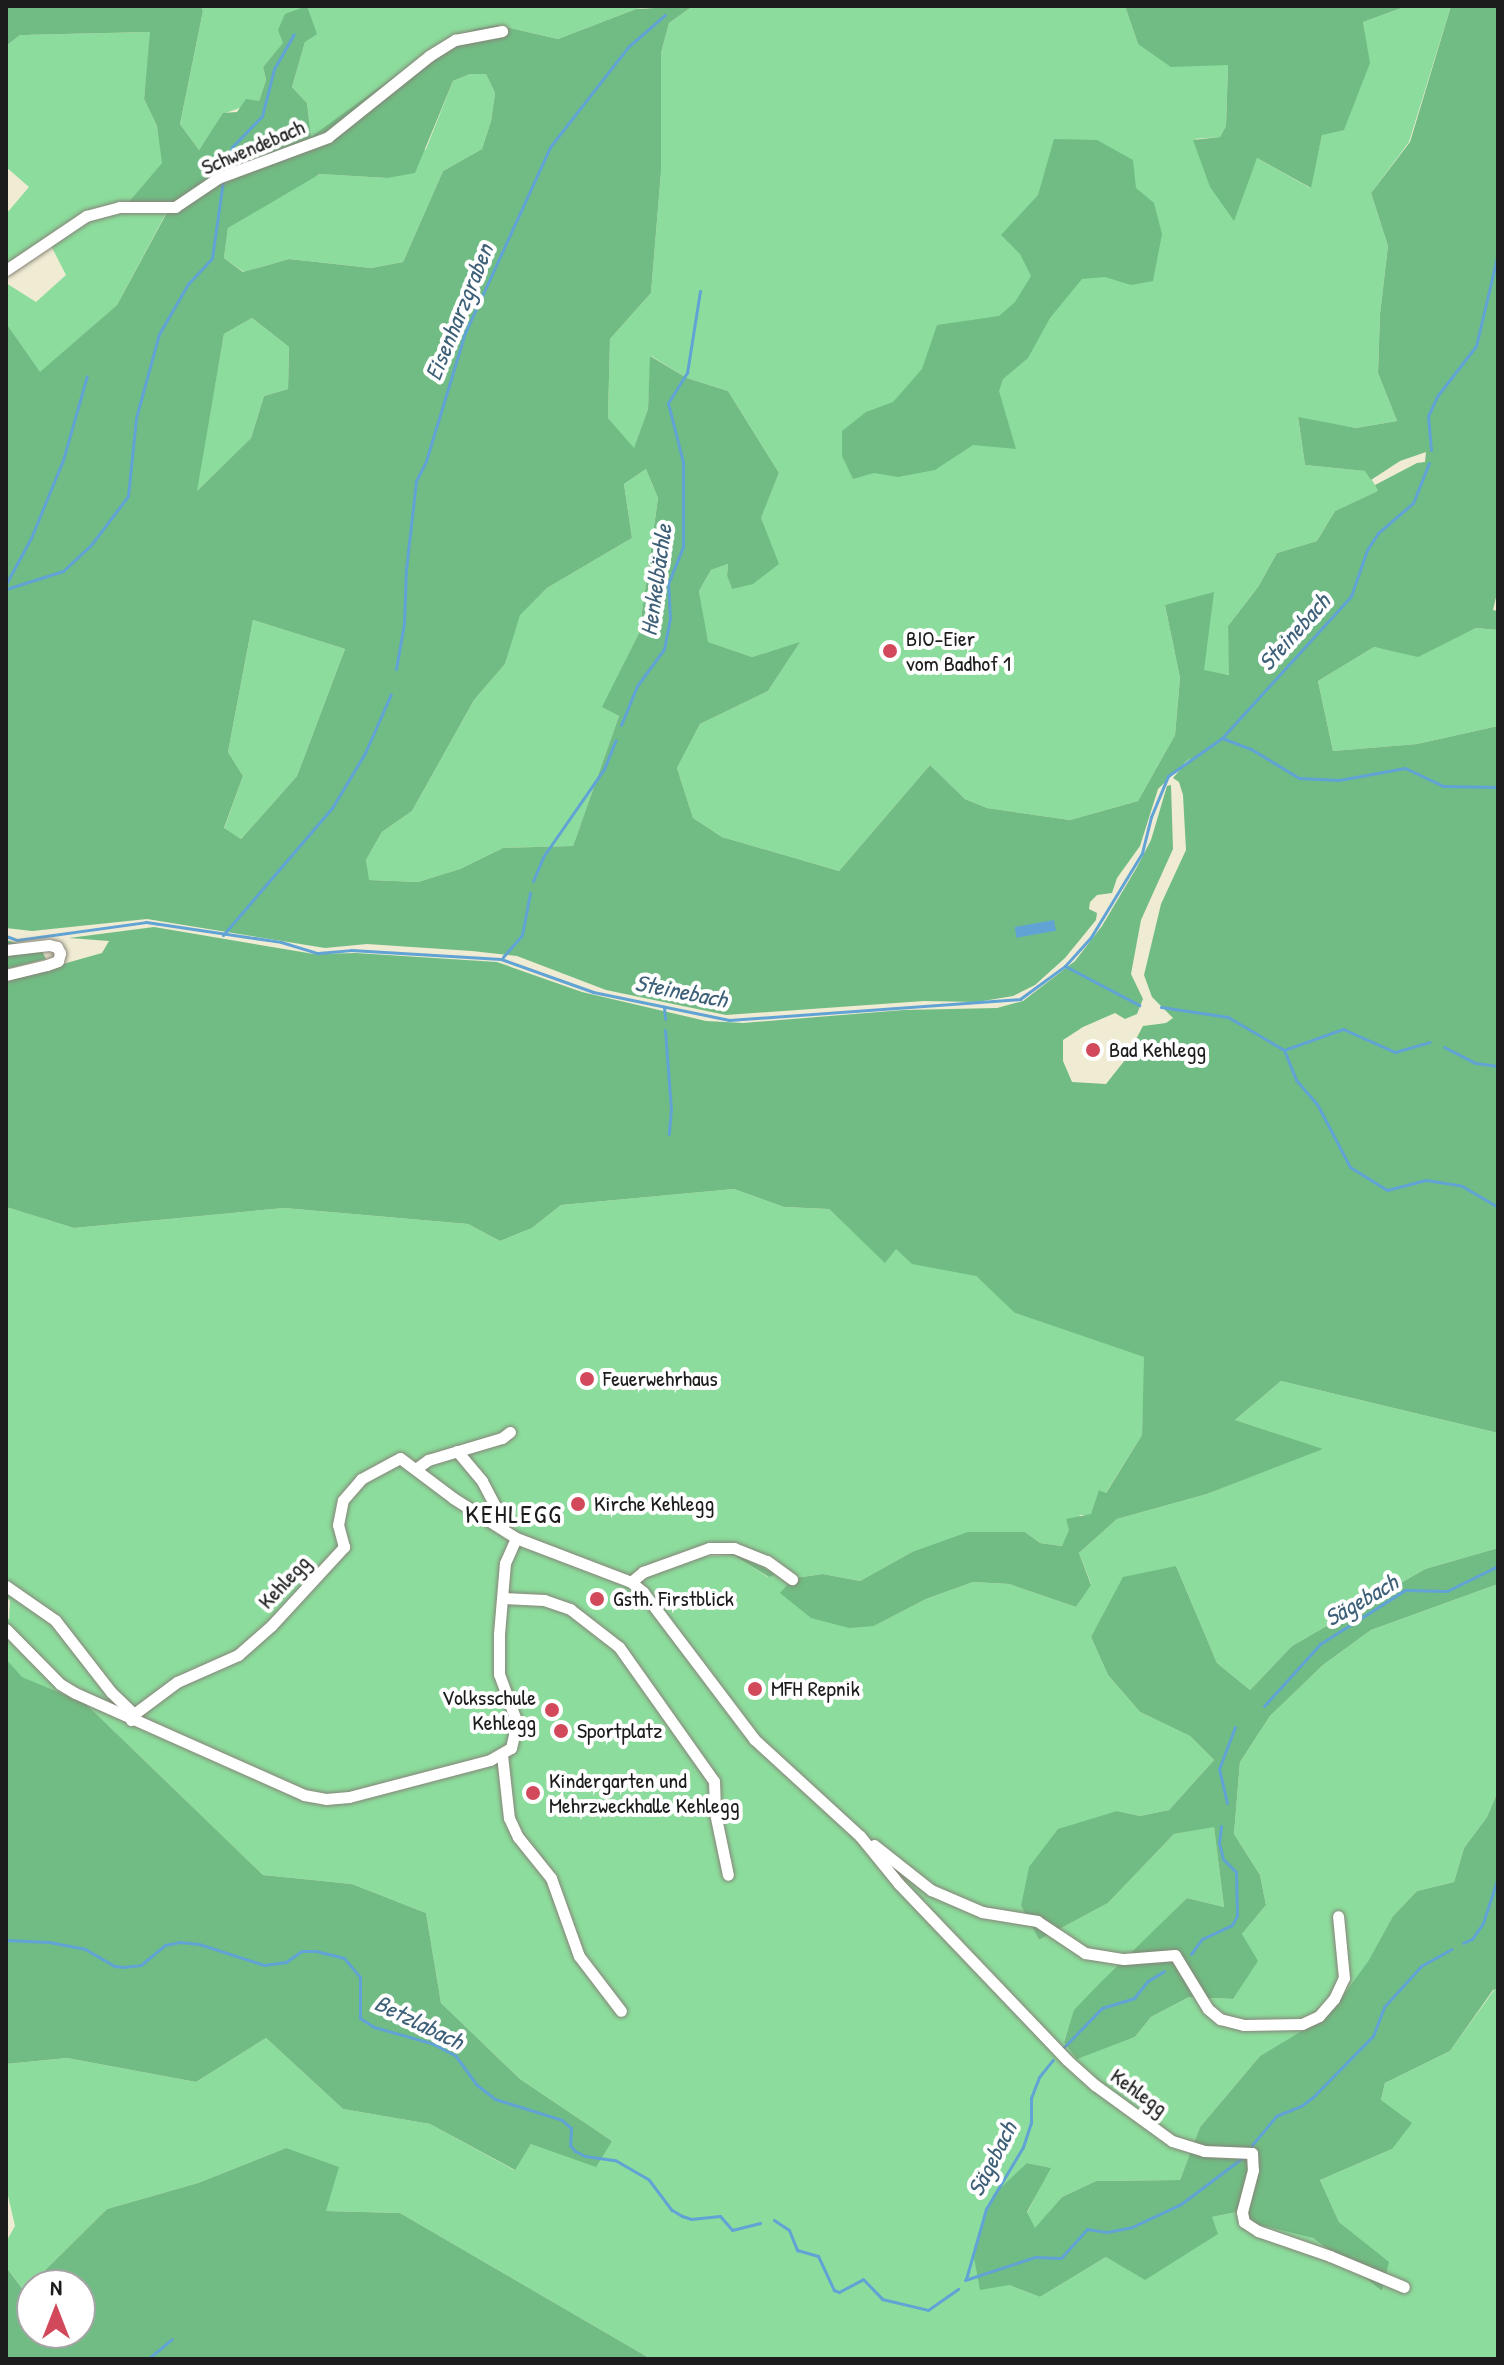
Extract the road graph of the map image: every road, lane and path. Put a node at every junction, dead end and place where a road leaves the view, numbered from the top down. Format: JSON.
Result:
{"nodes":[{"id":1,"x":502,"y":31,"type":"dead end"},
{"id":2,"x":6,"y":270,"type":"edge"},
{"id":3,"x":6,"y":950,"type":"edge"},
{"id":4,"x":6,"y":975,"type":"edge"},
{"id":5,"x":510,"y":1432,"type":"dead end"},
{"id":6,"x":457,"y":1451,"type":"junction"},
{"id":7,"x":417,"y":1468,"type":"junction"},
{"id":8,"x":503,"y":1529,"type":"junction"},
{"id":9,"x":516,"y":1538,"type":"junction"},
{"id":10,"x":792,"y":1579,"type":"dead end"},
{"id":11,"x":631,"y":1582,"type":"junction"},
{"id":12,"x":6,"y":1586,"type":"edge"},
{"id":13,"x":503,"y":1598,"type":"junction"},
{"id":14,"x":6,"y":1629,"type":"edge"},
{"id":15,"x":132,"y":1717,"type":"junction"},
{"id":16,"x":502,"y":1755,"type":"junction"},
{"id":17,"x":860,"y":1836,"type":"junction"},
{"id":18,"x":728,"y":1875,"type":"dead end"},
{"id":19,"x":1338,"y":1916,"type":"dead end"},
{"id":20,"x":621,"y":2011,"type":"dead end"},
{"id":21,"x":1404,"y":2287,"type":"dead end"}],
"edges":[{"from":1,"to":2,"type":"street","name":"Schwendebach"},
{"from":3,"to":4,"type":"street"},
{"from":5,"to":6,"type":"street","name":"Kehlegg"},
{"from":6,"to":7,"type":"street","name":"Kehlegg"},
{"from":6,"to":8,"type":"street"},
{"from":7,"to":8,"type":"street","name":"Kehlegg"},
{"from":7,"to":15,"type":"street","name":"Kehlegg"},
{"from":8,"to":9,"type":"street","name":"Kehlegg"},
{"from":9,"to":11,"type":"street","name":"Kehlegg"},
{"from":9,"to":13,"type":"street"},
{"from":10,"to":11,"type":"street"},
{"from":11,"to":17,"type":"street","name":"Kehlegg"},
{"from":12,"to":15,"type":"street"},
{"from":13,"to":16,"type":"street"},
{"from":13,"to":18,"type":"street"},
{"from":14,"to":15,"type":"street"},
{"from":15,"to":16,"type":"street"},
{"from":16,"to":20,"type":"street"},
{"from":17,"to":19,"type":"street","name":"Kehlegg"},
{"from":17,"to":21,"type":"street","name":"Kehlegg"}]}
